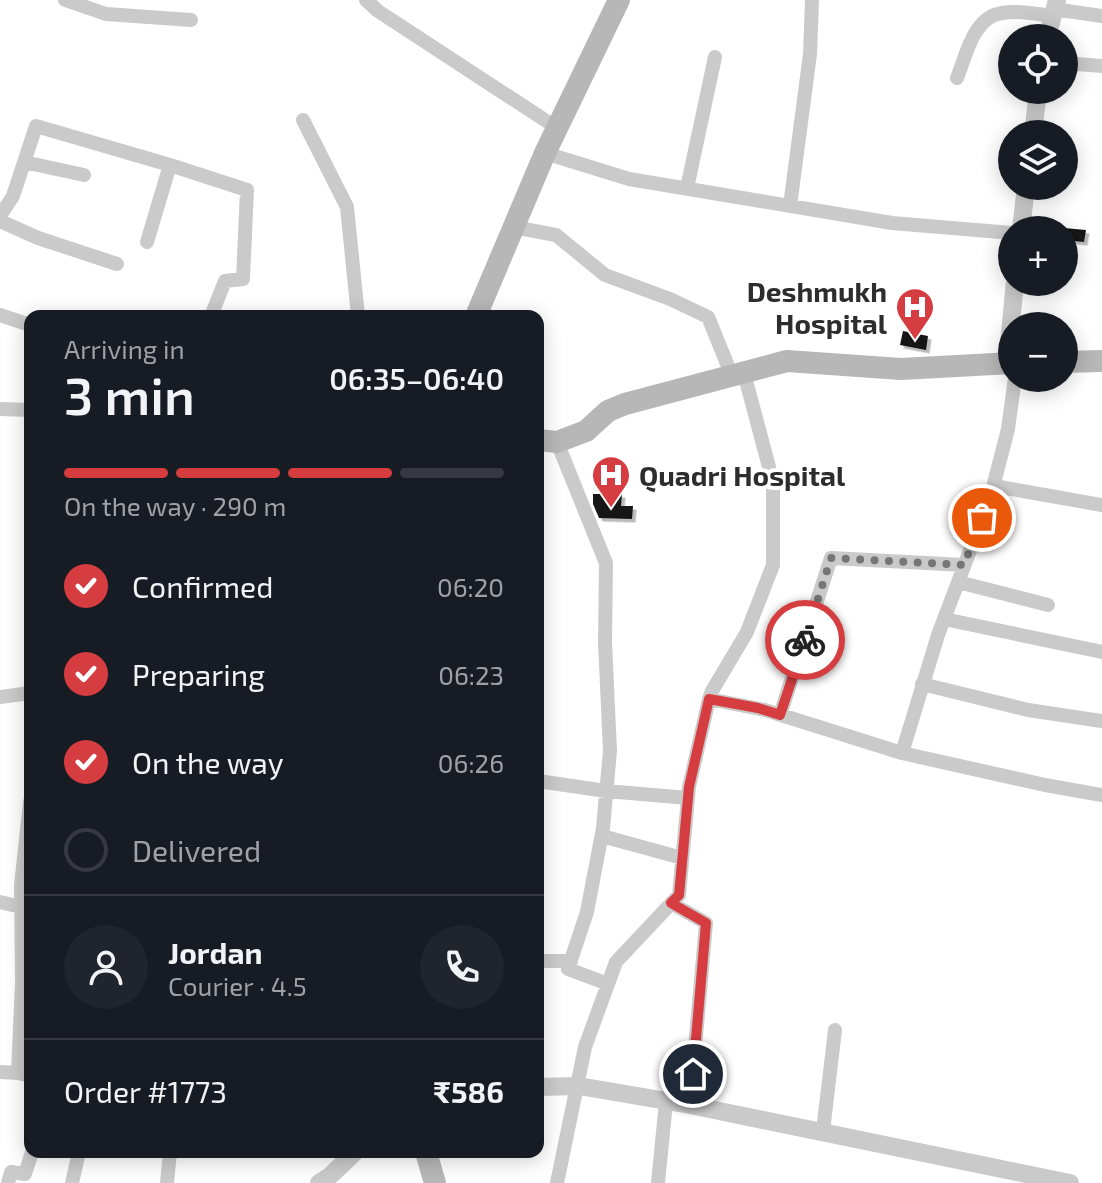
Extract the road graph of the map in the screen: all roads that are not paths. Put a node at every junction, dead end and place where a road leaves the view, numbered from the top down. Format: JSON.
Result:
{"nodes":[{"id":1,"x":65,"y":0,"type":"edge"},
{"id":2,"x":366,"y":0,"type":"edge"},
{"id":3,"x":619,"y":0,"type":"edge"},
{"id":4,"x":812,"y":0,"type":"edge"},
{"id":5,"x":1023,"y":7,"type":"edge"},
{"id":6,"x":1055,"y":8,"type":"edge"},
{"id":7,"x":1102,"y":16,"type":"edge"},
{"id":8,"x":191,"y":20,"type":"dead end"},
{"id":9,"x":715,"y":57,"type":"dead end"},
{"id":10,"x":1078,"y":64,"type":"edge"},
{"id":11,"x":1102,"y":66,"type":"edge"},
{"id":12,"x":957,"y":78,"type":"dead end"},
{"id":13,"x":303,"y":120,"type":"dead end"},
{"id":14,"x":557,"y":128,"type":"junction"},
{"id":15,"x":545,"y":153,"type":"junction"},
{"id":16,"x":24,"y":162,"type":"junction"},
{"id":17,"x":170,"y":165,"type":"junction"},
{"id":18,"x":84,"y":175,"type":"dead end"},
{"id":19,"x":687,"y":188,"type":"junction"},
{"id":20,"x":790,"y":206,"type":"junction"},
{"id":21,"x":0,"y":216,"type":"edge"},
{"id":22,"x":513,"y":227,"type":"junction"},
{"id":23,"x":998,"y":232,"type":"edge"},
{"id":24,"x":147,"y":242,"type":"dead end"},
{"id":25,"x":117,"y":264,"type":"dead end"},
{"id":26,"x":213,"y":310,"type":"edge"},
{"id":27,"x":357,"y":310,"type":"edge"},
{"id":28,"x":478,"y":310,"type":"edge"},
{"id":29,"x":0,"y":315,"type":"edge"},
{"id":30,"x":24,"y":323,"type":"edge"},
{"id":31,"x":1102,"y":361,"type":"edge"},
{"id":32,"x":1078,"y":362,"type":"edge"},
{"id":33,"x":998,"y":368,"type":"edge"},
{"id":34,"x":738,"y":374,"type":"junction"},
{"id":35,"x":1010,"y":392,"type":"edge"},
{"id":36,"x":0,"y":409,"type":"edge"},
{"id":37,"x":24,"y":410,"type":"edge"},
{"id":38,"x":548,"y":441,"type":"edge"},
{"id":39,"x":994,"y":486,"type":"junction"},
{"id":40,"x":1102,"y":505,"type":"edge"},
{"id":41,"x":964,"y":565,"type":"junction"},
{"id":42,"x":958,"y":582,"type":"junction"},
{"id":43,"x":1048,"y":605,"type":"dead end"},
{"id":44,"x":944,"y":619,"type":"junction"},
{"id":45,"x":1102,"y":652,"type":"edge"},
{"id":46,"x":922,"y":684,"type":"junction"},
{"id":47,"x":24,"y":694,"type":"edge"},
{"id":48,"x":0,"y":697,"type":"edge"},
{"id":49,"x":709,"y":699,"type":"junction"},
{"id":50,"x":780,"y":715,"type":"junction"},
{"id":51,"x":1102,"y":721,"type":"edge"},
{"id":52,"x":902,"y":753,"type":"junction"},
{"id":53,"x":544,"y":782,"type":"edge"},
{"id":54,"x":606,"y":791,"type":"junction"},
{"id":55,"x":1102,"y":795,"type":"edge"},
{"id":56,"x":688,"y":798,"type":"junction"},
{"id":57,"x":602,"y":836,"type":"junction"},
{"id":58,"x":24,"y":857,"type":"edge"},
{"id":59,"x":682,"y":858,"type":"junction"},
{"id":60,"x":0,"y":902,"type":"edge"},
{"id":61,"x":671,"y":903,"type":"junction"},
{"id":62,"x":21,"y":907,"type":"junction"},
{"id":63,"x":544,"y":961,"type":"edge"},
{"id":64,"x":571,"y":961,"type":"junction"},
{"id":65,"x":608,"y":984,"type":"junction"},
{"id":66,"x":835,"y":1030,"type":"dead end"},
{"id":67,"x":0,"y":1072,"type":"edge"},
{"id":68,"x":24,"y":1074,"type":"edge"},
{"id":69,"x":579,"y":1086,"type":"junction"},
{"id":70,"x":544,"y":1087,"type":"edge"},
{"id":71,"x":666,"y":1102,"type":"junction"},
{"id":72,"x":690,"y":1105,"type":"junction"},
{"id":73,"x":823,"y":1131,"type":"junction"},
{"id":74,"x":30,"y":1158,"type":"edge"},
{"id":75,"x":78,"y":1158,"type":"edge"},
{"id":76,"x":169,"y":1158,"type":"edge"},
{"id":77,"x":348,"y":1158,"type":"edge"},
{"id":78,"x":428,"y":1158,"type":"edge"},
{"id":79,"x":8,"y":1183,"type":"edge"},
{"id":80,"x":72,"y":1183,"type":"edge"},
{"id":81,"x":167,"y":1183,"type":"edge"},
{"id":82,"x":319,"y":1183,"type":"edge"},
{"id":83,"x":435,"y":1183,"type":"edge"},
{"id":84,"x":557,"y":1183,"type":"edge"},
{"id":85,"x":658,"y":1183,"type":"edge"},
{"id":86,"x":1070,"y":1183,"type":"edge"}],
"edges":[{"from":1,"to":8,"type":"street"},
{"from":2,"to":14,"type":"street"},
{"from":3,"to":14,"type":"main road"},
{"from":4,"to":20,"type":"street"},
{"from":5,"to":6,"type":"street"},
{"from":5,"to":12,"type":"street"},
{"from":6,"to":7,"type":"street"},
{"from":9,"to":19,"type":"street"},
{"from":10,"to":11,"type":"street"},
{"from":13,"to":27,"type":"street"},
{"from":14,"to":15,"type":"main road"},
{"from":15,"to":19,"type":"street"},
{"from":15,"to":22,"type":"main road"},
{"from":16,"to":17,"type":"street"},
{"from":16,"to":18,"type":"street"},
{"from":16,"to":21,"type":"street"},
{"from":17,"to":24,"type":"street"},
{"from":17,"to":26,"type":"street"},
{"from":19,"to":20,"type":"street"},
{"from":20,"to":23,"type":"street"},
{"from":21,"to":25,"type":"street"},
{"from":22,"to":28,"type":"main road"},
{"from":22,"to":34,"type":"street"},
{"from":29,"to":30,"type":"street"},
{"from":31,"to":32,"type":"main road"},
{"from":33,"to":34,"type":"main road"},
{"from":34,"to":38,"type":"main road"},
{"from":34,"to":49,"type":"street"},
{"from":35,"to":39,"type":"street"},
{"from":36,"to":37,"type":"street"},
{"from":38,"to":54,"type":"street"},
{"from":39,"to":40,"type":"street"},
{"from":39,"to":41,"type":"street"},
{"from":41,"to":42,"type":"street"},
{"from":41,"to":50,"type":"street"},
{"from":42,"to":43,"type":"street"},
{"from":42,"to":44,"type":"street"},
{"from":44,"to":45,"type":"street"},
{"from":44,"to":46,"type":"street"},
{"from":46,"to":51,"type":"street"},
{"from":46,"to":52,"type":"street"},
{"from":47,"to":48,"type":"street"},
{"from":49,"to":50,"type":"street"},
{"from":49,"to":56,"type":"street"},
{"from":50,"to":52,"type":"street"},
{"from":52,"to":55,"type":"street"},
{"from":53,"to":54,"type":"street"},
{"from":54,"to":56,"type":"street"},
{"from":54,"to":57,"type":"street"},
{"from":56,"to":59,"type":"street"},
{"from":57,"to":59,"type":"street"},
{"from":57,"to":64,"type":"street"},
{"from":58,"to":62,"type":"street"},
{"from":59,"to":61,"type":"street"},
{"from":60,"to":62,"type":"street"},
{"from":61,"to":65,"type":"street"},
{"from":61,"to":72,"type":"street"},
{"from":62,"to":68,"type":"street"},
{"from":63,"to":64,"type":"street"},
{"from":64,"to":65,"type":"street"},
{"from":65,"to":69,"type":"street"},
{"from":66,"to":73,"type":"street"},
{"from":67,"to":68,"type":"street"},
{"from":69,"to":70,"type":"street"},
{"from":69,"to":71,"type":"street"},
{"from":69,"to":84,"type":"street"},
{"from":71,"to":72,"type":"street"},
{"from":71,"to":85,"type":"street"},
{"from":72,"to":73,"type":"street"},
{"from":73,"to":86,"type":"street"},
{"from":74,"to":79,"type":"street"},
{"from":75,"to":80,"type":"street"},
{"from":76,"to":81,"type":"street"},
{"from":77,"to":82,"type":"street"},
{"from":78,"to":83,"type":"main road"}]}
